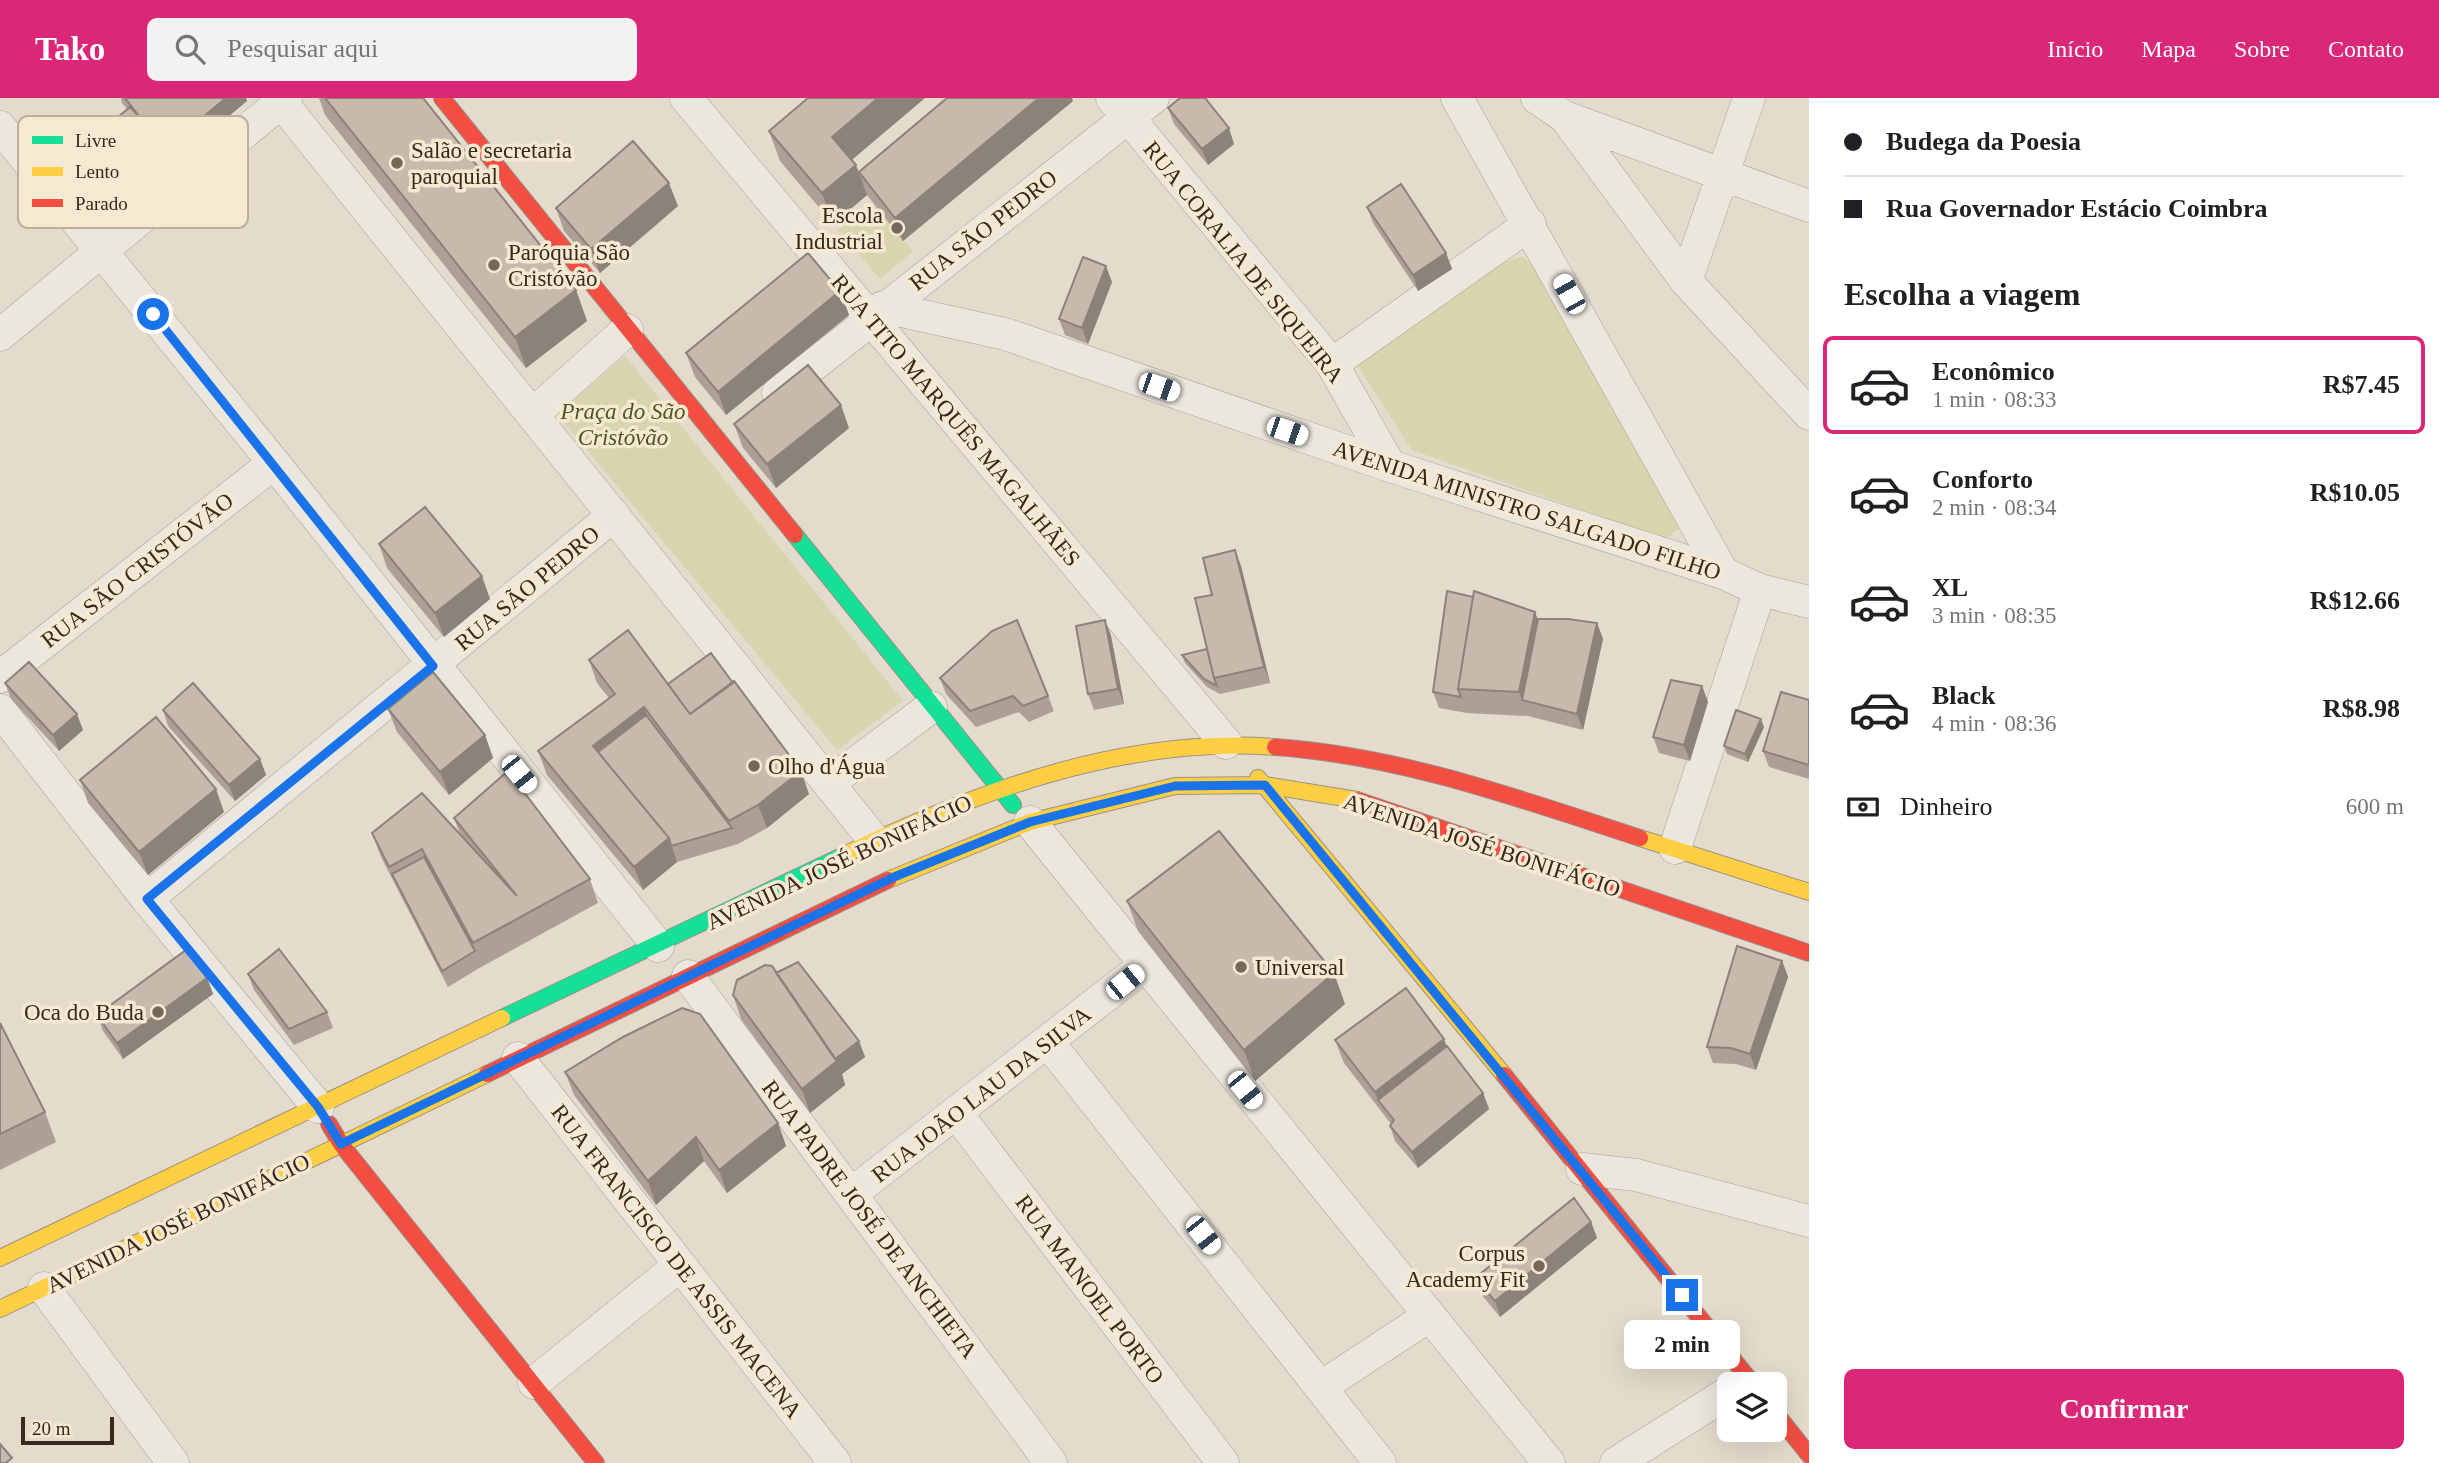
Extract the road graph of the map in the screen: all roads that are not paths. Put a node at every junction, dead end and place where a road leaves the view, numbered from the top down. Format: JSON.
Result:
{"nodes":[{"id":1,"x":442,"y":98,"type":"edge"},
{"id":2,"x":686,"y":98,"type":"edge"},
{"id":3,"x":1153,"y":98,"type":"edge"},
{"id":4,"x":1537,"y":98,"type":"edge"},
{"id":5,"x":1748,"y":98,"type":"edge"},
{"id":6,"x":283,"y":100,"type":"edge"},
{"id":7,"x":1470,"y":104,"type":"edge"},
{"id":8,"x":1119,"y":108,"type":"edge"},
{"id":9,"x":1565,"y":117,"type":"junction"},
{"id":10,"x":0,"y":127,"type":"edge"},
{"id":11,"x":248,"y":129,"type":"edge"},
{"id":12,"x":18,"y":149,"type":"edge"},
{"id":13,"x":1725,"y":173,"type":"junction"},
{"id":14,"x":1809,"y":206,"type":"edge"},
{"id":15,"x":1530,"y":224,"type":"junction"},
{"id":16,"x":84,"y":228,"type":"edge"},
{"id":17,"x":129,"y":228,"type":"edge"},
{"id":18,"x":102,"y":250,"type":"junction"},
{"id":19,"x":1686,"y":281,"type":"junction"},
{"id":20,"x":877,"y":313,"type":"junction"},
{"id":21,"x":627,"y":330,"type":"junction"},
{"id":22,"x":0,"y":335,"type":"edge"},
{"id":23,"x":1332,"y":364,"type":"junction"},
{"id":24,"x":533,"y":414,"type":"junction"},
{"id":25,"x":1809,"y":414,"type":"edge"},
{"id":26,"x":737,"y":426,"type":"junction"},
{"id":27,"x":274,"y":463,"type":"junction"},
{"id":28,"x":1390,"y":466,"type":"junction"},
{"id":29,"x":614,"y":515,"type":"junction"},
{"id":30,"x":1723,"y":573,"type":"junction"},
{"id":31,"x":1760,"y":590,"type":"junction"},
{"id":32,"x":1809,"y":602,"type":"edge"},
{"id":33,"x":433,"y":666,"type":"junction"},
{"id":34,"x":0,"y":677,"type":"edge"},
{"id":35,"x":931,"y":707,"type":"junction"},
{"id":36,"x":0,"y":710,"type":"edge"},
{"id":37,"x":1239,"y":757,"type":"junction"},
{"id":38,"x":829,"y":783,"type":"junction"},
{"id":39,"x":1265,"y":785,"type":"junction"},
{"id":40,"x":997,"y":790,"type":"junction"},
{"id":41,"x":1030,"y":822,"type":"junction"},
{"id":42,"x":874,"y":840,"type":"junction"},
{"id":43,"x":1675,"y":848,"type":"junction"},
{"id":44,"x":1809,"y":892,"type":"edge"},
{"id":45,"x":147,"y":899,"type":"junction"},
{"id":46,"x":658,"y":946,"type":"junction"},
{"id":47,"x":1809,"y":953,"type":"edge"},
{"id":48,"x":1144,"y":966,"type":"junction"},
{"id":49,"x":688,"y":976,"type":"junction"},
{"id":50,"x":1048,"y":1042,"type":"junction"},
{"id":51,"x":519,"y":1058,"type":"junction"},
{"id":52,"x":318,"y":1107,"type":"junction"},
{"id":53,"x":957,"y":1114,"type":"junction"},
{"id":54,"x":341,"y":1144,"type":"junction"},
{"id":55,"x":1581,"y":1168,"type":"junction"},
{"id":56,"x":851,"y":1194,"type":"junction"},
{"id":57,"x":1809,"y":1221,"type":"edge"},
{"id":58,"x":0,"y":1258,"type":"edge"},
{"id":59,"x":680,"y":1265,"type":"junction"},
{"id":60,"x":44,"y":1288,"type":"junction"},
{"id":61,"x":0,"y":1309,"type":"edge"},
{"id":62,"x":1429,"y":1316,"type":"junction"},
{"id":63,"x":1734,"y":1372,"type":"edge"},
{"id":64,"x":534,"y":1383,"type":"junction"},
{"id":65,"x":1321,"y":1387,"type":"junction"},
{"id":66,"x":1717,"y":1401,"type":"edge"},
{"id":67,"x":1787,"y":1427,"type":"edge"},
{"id":68,"x":1809,"y":1455,"type":"edge"},
{"id":69,"x":173,"y":1463,"type":"edge"},
{"id":70,"x":596,"y":1463,"type":"edge"},
{"id":71,"x":835,"y":1463,"type":"edge"},
{"id":72,"x":1051,"y":1463,"type":"edge"},
{"id":73,"x":1223,"y":1463,"type":"edge"},
{"id":74,"x":1380,"y":1463,"type":"edge"},
{"id":75,"x":1549,"y":1463,"type":"edge"},
{"id":76,"x":1616,"y":1463,"type":"edge"}],
"edges":[{"from":1,"to":21,"type":"main road"},
{"from":2,"to":20,"type":"street","name":"RUA TITO MARQUÊS MAGALHÃES"},
{"from":3,"to":8,"type":"street","name":"RUA SÃO PEDRO"},
{"from":4,"to":9,"type":"street"},
{"from":5,"to":13,"type":"street"},
{"from":6,"to":11,"type":"street"},
{"from":6,"to":24,"type":"street"},
{"from":7,"to":15,"type":"street"},
{"from":8,"to":20,"type":"street","name":"RUA SÃO PEDRO"},
{"from":8,"to":23,"type":"street","name":"RUA CORALIA DE SIQUEIRA"},
{"from":9,"to":13,"type":"street"},
{"from":9,"to":19,"type":"street"},
{"from":10,"to":12,"type":"street"},
{"from":13,"to":14,"type":"street"},
{"from":13,"to":19,"type":"street"},
{"from":15,"to":23,"type":"street"},
{"from":15,"to":30,"type":"street"},
{"from":16,"to":18,"type":"street"},
{"from":17,"to":18,"type":"street"},
{"from":18,"to":22,"type":"street"},
{"from":18,"to":27,"type":"street"},
{"from":19,"to":25,"type":"street"},
{"from":20,"to":26,"type":"street","name":"RUA SÃO PEDRO"},
{"from":20,"to":28,"type":"street","name":"AVENIDA MINISTRO SALGADO FILHO"},
{"from":20,"to":37,"type":"street","name":"RUA TITO MARQUÊS MAGALHÃES"},
{"from":21,"to":24,"type":"street"},
{"from":21,"to":26,"type":"main road"},
{"from":23,"to":28,"type":"street","name":"RUA CORALIA DE SIQUEIRA"},
{"from":24,"to":29,"type":"street"},
{"from":26,"to":35,"type":"main road"},
{"from":27,"to":33,"type":"street"},
{"from":27,"to":34,"type":"street","name":"RUA SÃO CRISTÓVÃO"},
{"from":28,"to":30,"type":"street","name":"AVENIDA MINISTRO SALGADO FILHO"},
{"from":29,"to":33,"type":"street","name":"RUA SÃO PEDRO"},
{"from":29,"to":38,"type":"street"},
{"from":30,"to":31,"type":"street","name":"AVENIDA MINISTRO SALGADO FILHO"},
{"from":31,"to":32,"type":"street","name":"AVENIDA MINISTRO SALGADO FILHO"},
{"from":31,"to":43,"type":"street"},
{"from":33,"to":45,"type":"street","name":"RUA SÃO PEDRO"},
{"from":33,"to":46,"type":"street"},
{"from":35,"to":38,"type":"street"},
{"from":35,"to":40,"type":"main road"},
{"from":36,"to":45,"type":"street"},
{"from":37,"to":39,"type":"main road"},
{"from":37,"to":40,"type":"main road","name":"AVENIDA JOSÉ BONIFÁCIO"},
{"from":37,"to":43,"type":"main road","name":"AVENIDA JOSÉ BONIFÁCIO"},
{"from":38,"to":42,"type":"street"},
{"from":39,"to":41,"type":"main road","name":"AVENIDA JOSÉ BONIFÁCIO"},
{"from":39,"to":47,"type":"main road","name":"AVENIDA JOSÉ BONIFÁCIO"},
{"from":39,"to":55,"type":"main road"},
{"from":40,"to":41,"type":"main road"},
{"from":40,"to":42,"type":"main road","name":"AVENIDA JOSÉ BONIFÁCIO"},
{"from":41,"to":48,"type":"street"},
{"from":41,"to":49,"type":"main road","name":"AVENIDA JOSÉ BONIFÁCIO"},
{"from":42,"to":46,"type":"main road","name":"AVENIDA JOSÉ BONIFÁCIO"},
{"from":43,"to":44,"type":"main road","name":"AVENIDA JOSÉ BONIFÁCIO"},
{"from":45,"to":52,"type":"street"},
{"from":46,"to":52,"type":"main road","name":"AVENIDA JOSÉ BONIFÁCIO"},
{"from":48,"to":50,"type":"street","name":"RUA JOÃO LAU DA SILVA"},
{"from":48,"to":62,"type":"street"},
{"from":49,"to":51,"type":"main road","name":"AVENIDA JOSÉ BONIFÁCIO"},
{"from":49,"to":56,"type":"street","name":"RUA PADRE JOSÉ DE ANCHIETA"},
{"from":50,"to":53,"type":"street","name":"RUA JOÃO LAU DA SILVA"},
{"from":50,"to":65,"type":"street"},
{"from":51,"to":54,"type":"main road","name":"AVENIDA JOSÉ BONIFÁCIO"},
{"from":51,"to":59,"type":"street","name":"RUA FRANCISCO DE ASSIS MACENA"},
{"from":52,"to":54,"type":"main road"},
{"from":52,"to":58,"type":"main road","name":"AVENIDA JOSÉ BONIFÁCIO"},
{"from":53,"to":56,"type":"street","name":"RUA JOÃO LAU DA SILVA"},
{"from":53,"to":73,"type":"street","name":"RUA MANOEL PORTO"},
{"from":54,"to":60,"type":"main road","name":"AVENIDA JOSÉ BONIFÁCIO"},
{"from":54,"to":64,"type":"main road"},
{"from":55,"to":57,"type":"street"},
{"from":55,"to":63,"type":"main road"},
{"from":56,"to":72,"type":"street","name":"RUA PADRE JOSÉ DE ANCHIETA"},
{"from":59,"to":64,"type":"street"},
{"from":59,"to":71,"type":"street","name":"RUA FRANCISCO DE ASSIS MACENA"},
{"from":60,"to":61,"type":"main road","name":"AVENIDA JOSÉ BONIFÁCIO"},
{"from":60,"to":69,"type":"street"},
{"from":62,"to":65,"type":"street"},
{"from":62,"to":75,"type":"street"},
{"from":64,"to":70,"type":"main road"},
{"from":65,"to":74,"type":"street"},
{"from":66,"to":76,"type":"street"},
{"from":67,"to":68,"type":"main road"}]}
